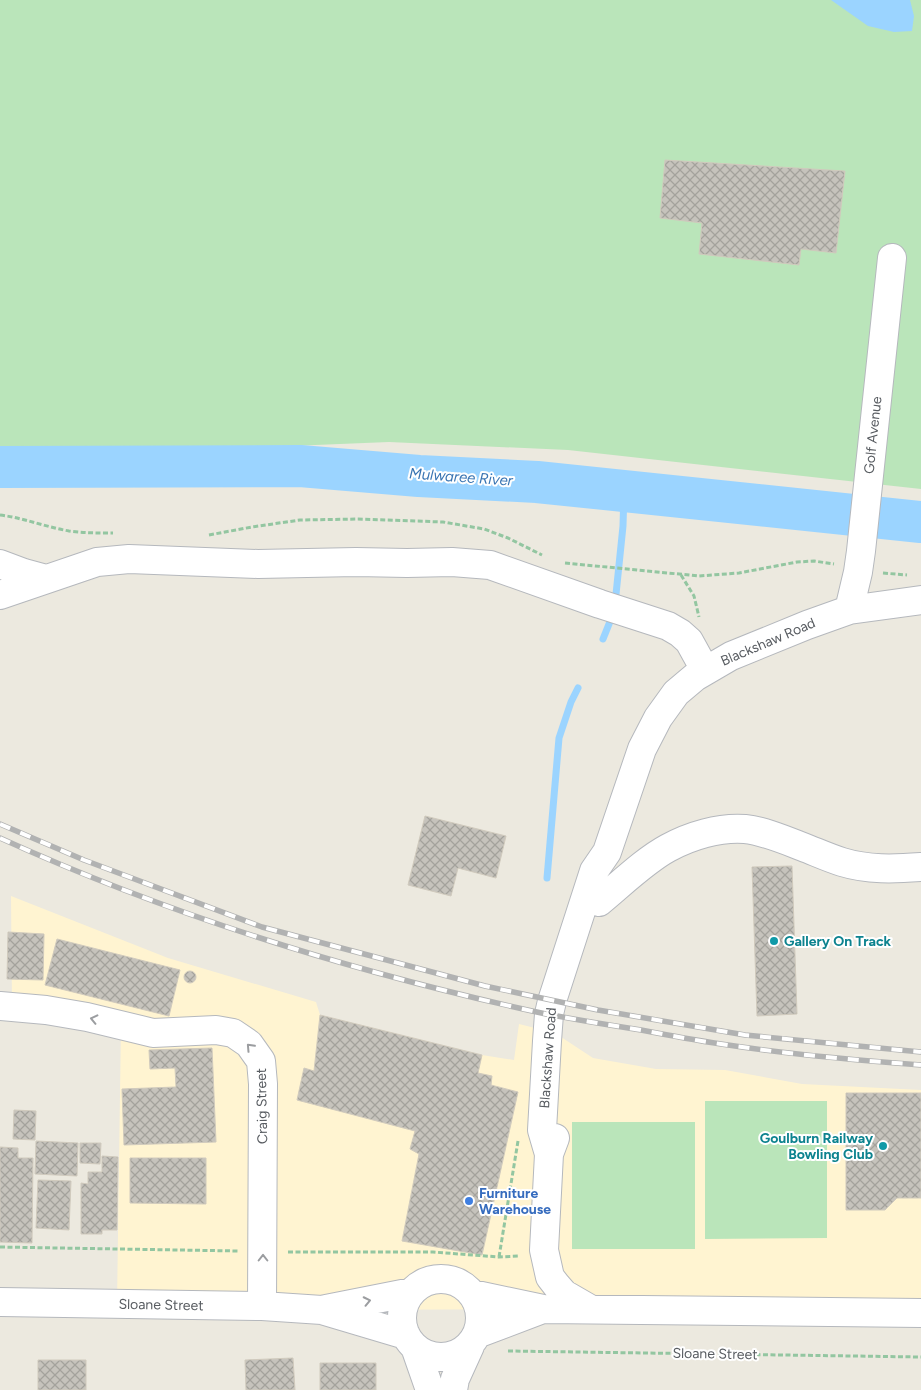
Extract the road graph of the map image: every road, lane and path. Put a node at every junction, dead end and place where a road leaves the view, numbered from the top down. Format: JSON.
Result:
{"nodes":[{"id":1,"x":892,"y":258,"type":"dead end"},
{"id":2,"x":0,"y":515,"type":"edge"},
{"id":3,"x":116,"y":533,"type":"dead end"},
{"id":4,"x":208,"y":535,"type":"dead end"},
{"id":5,"x":543,"y":555,"type":"dead end"},
{"id":6,"x":558,"y":561,"type":"dead end"},
{"id":7,"x":860,"y":562,"type":"junction"},
{"id":8,"x":0,"y":564,"type":"edge"},
{"id":9,"x":680,"y":574,"type":"junction"},
{"id":10,"x":912,"y":575,"type":"dead end"},
{"id":11,"x":46,"y":579,"type":"junction"},
{"id":12,"x":0,"y":595,"type":"edge"},
{"id":13,"x":921,"y":600,"type":"edge"},
{"id":14,"x":849,"y":610,"type":"junction"},
{"id":15,"x":701,"y":622,"type":"dead end"},
{"id":16,"x":706,"y":670,"type":"junction"},
{"id":17,"x":607,"y":852,"type":"junction"},
{"id":18,"x":921,"y":867,"type":"edge"},
{"id":19,"x":599,"y":902,"type":"junction"},
{"id":20,"x":0,"y":1006,"type":"edge"},
{"id":21,"x":519,"y":1134,"type":"dead end"},
{"id":22,"x":549,"y":1154,"type":"junction"},
{"id":23,"x":0,"y":1247,"type":"edge"},
{"id":24,"x":241,"y":1251,"type":"dead end"},
{"id":25,"x":285,"y":1252,"type":"dead end"},
{"id":26,"x":534,"y":1253,"type":"junction"},
{"id":27,"x":499,"y":1257,"type":"junction"},
{"id":28,"x":412,"y":1292,"type":"junction"},
{"id":29,"x":472,"y":1294,"type":"junction"},
{"id":30,"x":507,"y":1301,"type":"junction"},
{"id":31,"x":0,"y":1302,"type":"edge"},
{"id":32,"x":262,"y":1306,"type":"junction"},
{"id":33,"x":543,"y":1308,"type":"junction"},
{"id":34,"x":590,"y":1309,"type":"junction"},
{"id":35,"x":322,"y":1310,"type":"junction"},
{"id":36,"x":921,"y":1313,"type":"edge"},
{"id":37,"x":473,"y":1340,"type":"junction"},
{"id":38,"x":410,"y":1341,"type":"junction"},
{"id":39,"x":508,"y":1351,"type":"dead end"},
{"id":40,"x":921,"y":1357,"type":"edge"},
{"id":41,"x":430,"y":1390,"type":"edge"},
{"id":42,"x":453,"y":1390,"type":"edge"}],
"edges":[{"from":1,"to":7,"type":"street","name":"Golf Avenue"},
{"from":2,"to":3,"type":"path"},
{"from":4,"to":5,"type":"path"},
{"from":6,"to":9,"type":"path"},
{"from":7,"to":9,"type":"path"},
{"from":7,"to":10,"type":"path"},
{"from":7,"to":14,"type":"street","name":"Golf Avenue"},
{"from":8,"to":11,"type":"street"},
{"from":9,"to":15,"type":"path"},
{"from":11,"to":12,"type":"street"},
{"from":11,"to":16,"type":"street"},
{"from":13,"to":14,"type":"street","name":"Blackshaw Road"},
{"from":14,"to":16,"type":"street","name":"Blackshaw Road"},
{"from":16,"to":17,"type":"street","name":"Blackshaw Road"},
{"from":17,"to":19,"type":"street","name":"Blackshaw Road"},
{"from":17,"to":22,"type":"street","name":"Blackshaw Road"},
{"from":18,"to":19,"type":"street"},
{"from":19,"to":22,"type":"street","name":"Blackshaw Road"},
{"from":32,"to":20,"type":"street","name":"Craig Street","one_way":true},
{"from":21,"to":27,"type":"path"},
{"from":22,"to":26,"type":"street","name":"Blackshaw Road"},
{"from":23,"to":24,"type":"path"},
{"from":25,"to":27,"type":"path"},
{"from":26,"to":27,"type":"path"},
{"from":26,"to":30,"type":"street","name":"Blackshaw Road"},
{"from":26,"to":34,"type":"street","name":"Blackshaw Road"},
{"from":28,"to":29,"type":"street"},
{"from":35,"to":28,"type":"street","name":"Sloane Street","one_way":true},
{"from":28,"to":38,"type":"street"},
{"from":29,"to":30,"type":"street"},
{"from":29,"to":37,"type":"street"},
{"from":30,"to":33,"type":"street"},
{"from":31,"to":32,"type":"street","name":"Sloane Street"},
{"from":32,"to":35,"type":"street","name":"Sloane Street"},
{"from":33,"to":34,"type":"street"},
{"from":33,"to":37,"type":"street"},
{"from":34,"to":36,"type":"street"},
{"from":35,"to":38,"type":"street","name":"Sloane Street"},
{"from":37,"to":38,"type":"street"},
{"from":37,"to":42,"type":"street"},
{"from":38,"to":41,"type":"street"},
{"from":39,"to":40,"type":"path","name":"Sloane Street"}]}
